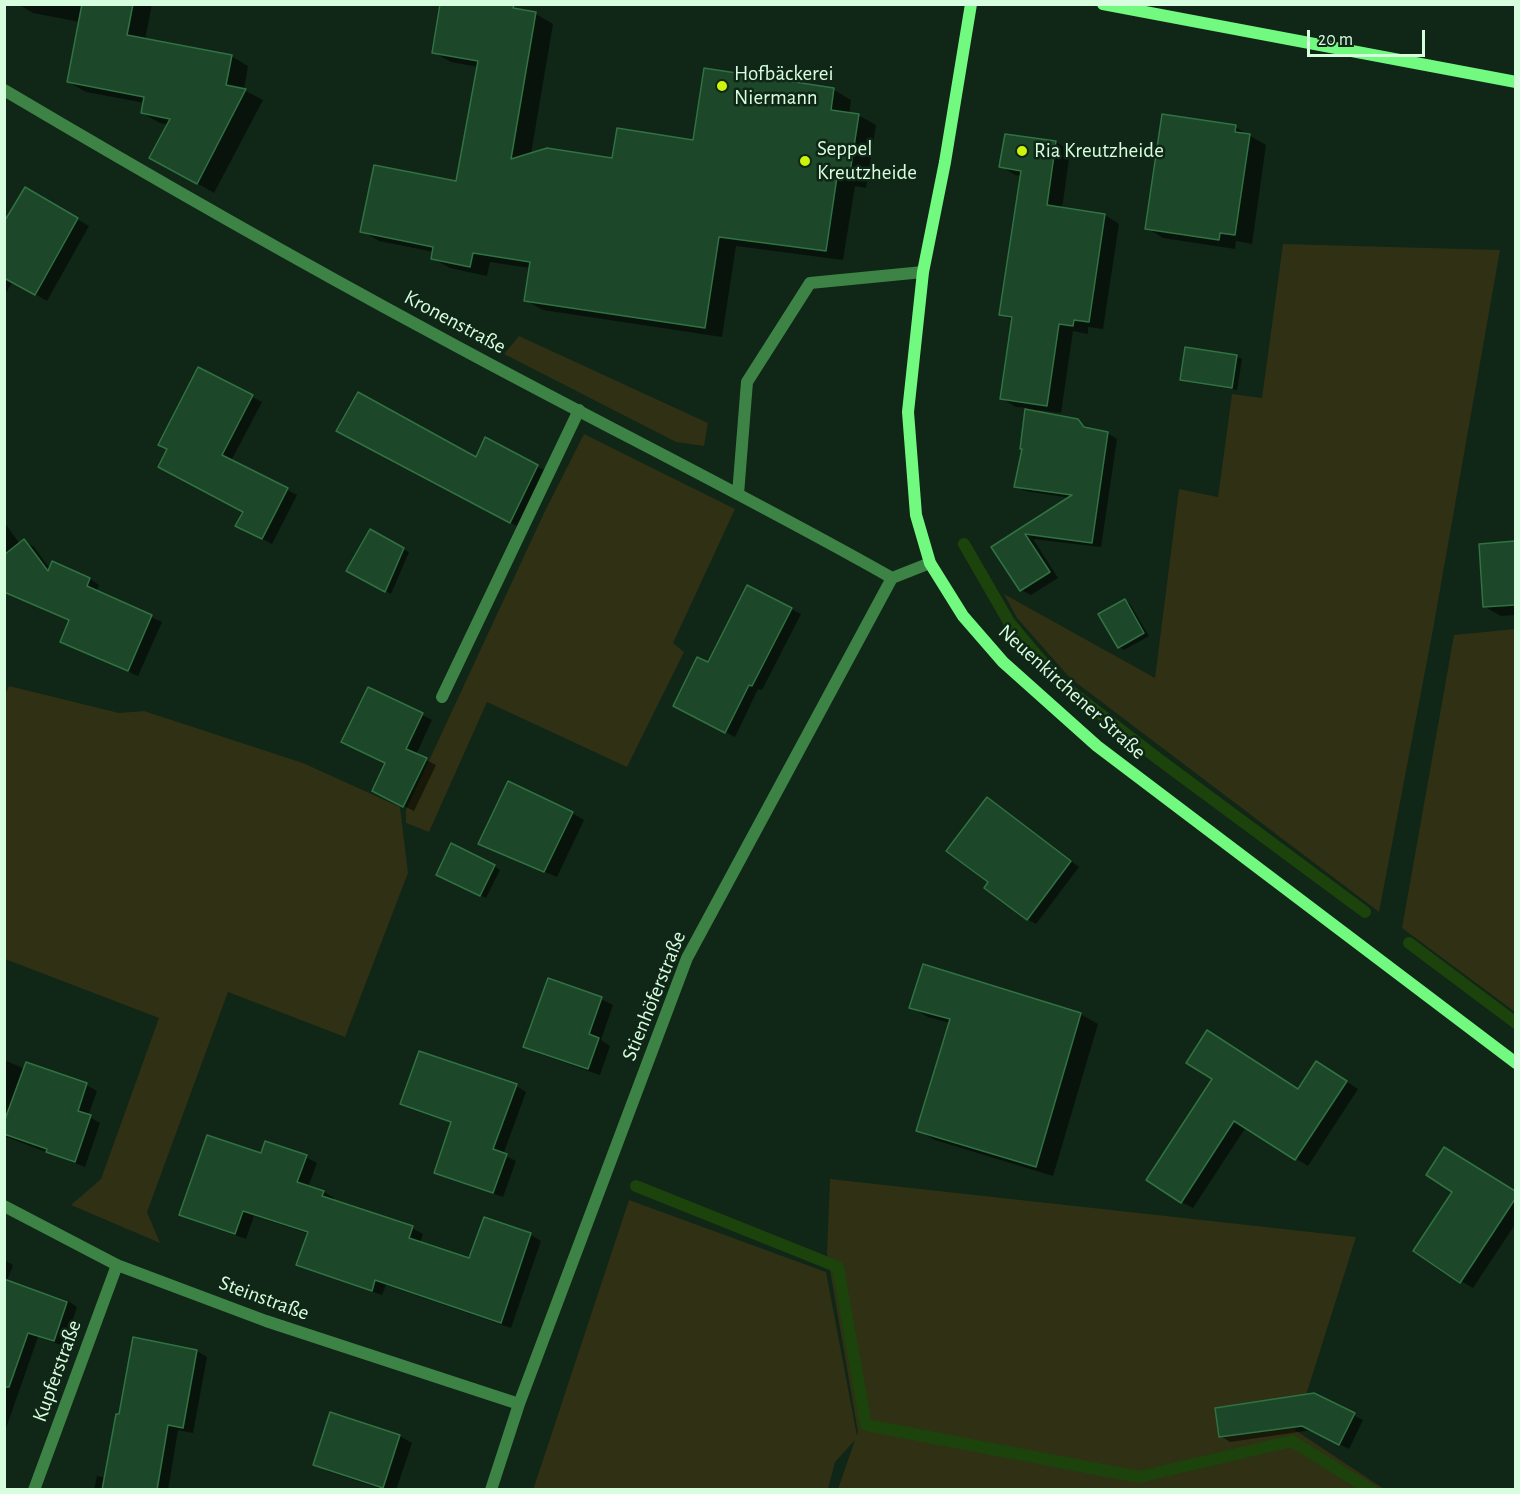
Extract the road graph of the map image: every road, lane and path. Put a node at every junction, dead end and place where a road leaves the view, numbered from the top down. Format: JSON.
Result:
{"nodes":[{"id":1,"x":971,"y":4,"type":"edge"},
{"id":2,"x":1103,"y":4,"type":"edge"},
{"id":3,"x":1515,"y":82,"type":"edge"},
{"id":4,"x":4,"y":90,"type":"edge"},
{"id":5,"x":923,"y":272,"type":"junction"},
{"id":6,"x":579,"y":410,"type":"junction"},
{"id":7,"x":738,"y":494,"type":"junction"},
{"id":8,"x":930,"y":563,"type":"junction"},
{"id":9,"x":892,"y":578,"type":"junction"},
{"id":10,"x":442,"y":697,"type":"dead end"},
{"id":11,"x":1515,"y":1063,"type":"edge"},
{"id":12,"x":4,"y":1206,"type":"edge"},
{"id":13,"x":117,"y":1265,"type":"junction"},
{"id":14,"x":519,"y":1404,"type":"junction"},
{"id":15,"x":34,"y":1490,"type":"edge"},
{"id":16,"x":491,"y":1490,"type":"edge"}],
"edges":[{"from":1,"to":5,"type":"street","name":"Neuenkirchener Straße"},
{"from":2,"to":3,"type":"street"},
{"from":4,"to":6,"type":"street","name":"Kronenstraße"},
{"from":5,"to":7,"type":"street"},
{"from":5,"to":8,"type":"street","name":"Neuenkirchener Straße"},
{"from":6,"to":7,"type":"street","name":"Kronenstraße"},
{"from":6,"to":10,"type":"street"},
{"from":7,"to":9,"type":"street","name":"Kronenstraße"},
{"from":8,"to":9,"type":"street"},
{"from":8,"to":11,"type":"street","name":"Neuenkirchener Straße"},
{"from":9,"to":14,"type":"street","name":"Stienhöferstraße"},
{"from":12,"to":13,"type":"street","name":"Steinstraße"},
{"from":13,"to":14,"type":"street","name":"Steinstraße"},
{"from":13,"to":15,"type":"street","name":"Kupferstraße"},
{"from":14,"to":16,"type":"street","name":"Stienhöferstraße"}]}
